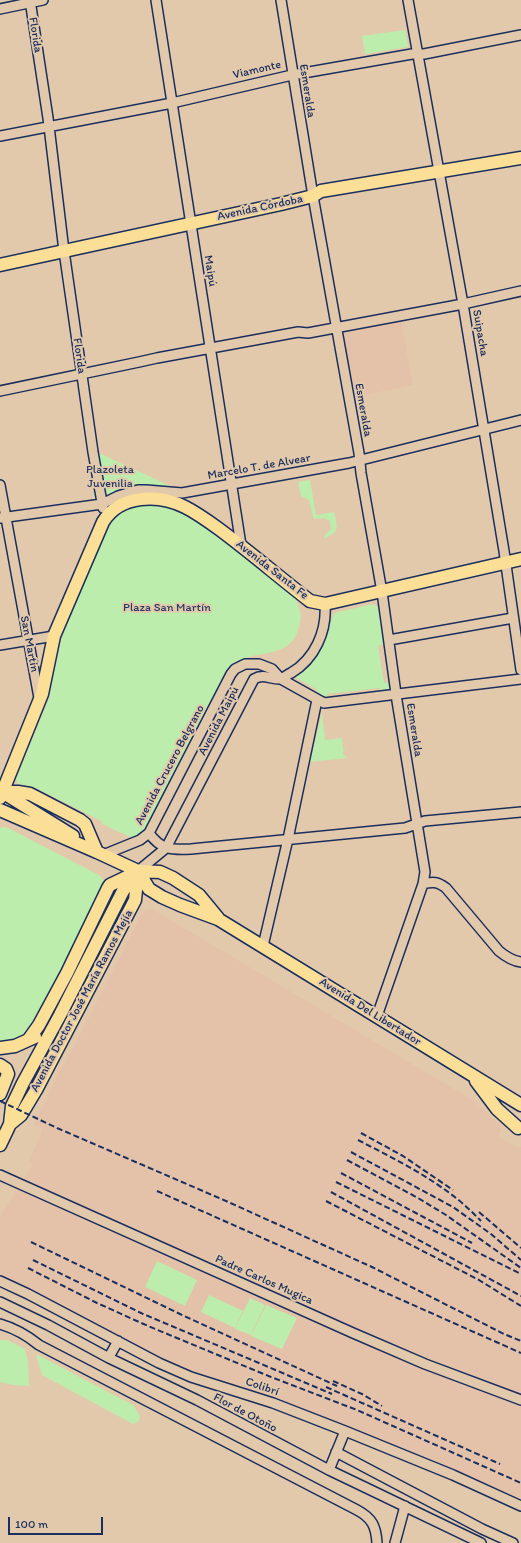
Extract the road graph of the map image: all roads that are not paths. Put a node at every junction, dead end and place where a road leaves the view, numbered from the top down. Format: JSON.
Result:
{"nodes":[{"id":1,"x":43,"y":0,"type":"edge"},
{"id":2,"x":156,"y":0,"type":"edge"},
{"id":3,"x":280,"y":0,"type":"edge"},
{"id":4,"x":408,"y":0,"type":"edge"},
{"id":5,"x":30,"y":1,"type":"edge"},
{"id":6,"x":0,"y":8,"type":"edge"},
{"id":7,"x":521,"y":34,"type":"edge"},
{"id":8,"x":418,"y":54,"type":"junction"},
{"id":9,"x":292,"y":74,"type":"junction"},
{"id":10,"x":172,"y":103,"type":"junction"},
{"id":11,"x":49,"y":126,"type":"junction"},
{"id":12,"x":0,"y":136,"type":"edge"},
{"id":13,"x":521,"y":158,"type":"edge"},
{"id":14,"x":439,"y":172,"type":"junction"},
{"id":15,"x":313,"y":196,"type":"junction"},
{"id":16,"x":190,"y":223,"type":"junction"},
{"id":17,"x":64,"y":251,"type":"junction"},
{"id":18,"x":0,"y":265,"type":"edge"},
{"id":19,"x":521,"y":291,"type":"edge"},
{"id":20,"x":463,"y":304,"type":"junction"},
{"id":21,"x":336,"y":328,"type":"junction"},
{"id":22,"x":210,"y":348,"type":"junction"},
{"id":23,"x":82,"y":374,"type":"junction"},
{"id":24,"x":0,"y":391,"type":"edge"},
{"id":25,"x":521,"y":420,"type":"edge"},
{"id":26,"x":484,"y":429,"type":"junction"},
{"id":27,"x":359,"y":461,"type":"junction"},
{"id":28,"x":0,"y":485,"type":"edge"},
{"id":29,"x":232,"y":485,"type":"junction"},
{"id":30,"x":102,"y":504,"type":"junction"},
{"id":31,"x":106,"y":517,"type":"junction"},
{"id":32,"x":3,"y":518,"type":"edge"},
{"id":33,"x":242,"y":545,"type":"junction"},
{"id":34,"x":521,"y":559,"type":"edge"},
{"id":35,"x":505,"y":563,"type":"junction"},
{"id":36,"x":382,"y":592,"type":"junction"},
{"id":37,"x":325,"y":604,"type":"junction"},
{"id":38,"x":513,"y":618,"type":"junction"},
{"id":39,"x":54,"y":636,"type":"junction"},
{"id":40,"x":28,"y":640,"type":"junction"},
{"id":41,"x":389,"y":640,"type":"junction"},
{"id":42,"x":0,"y":645,"type":"edge"},
{"id":43,"x":239,"y":667,"type":"junction"},
{"id":44,"x":521,"y":670,"type":"edge"},
{"id":45,"x":254,"y":679,"type":"junction"},
{"id":46,"x":281,"y":679,"type":"junction"},
{"id":47,"x":521,"y":679,"type":"edge"},
{"id":48,"x":396,"y":695,"type":"junction"},
{"id":49,"x":40,"y":700,"type":"junction"},
{"id":50,"x":317,"y":700,"type":"junction"},
{"id":51,"x":1,"y":793,"type":"edge"},
{"id":52,"x":0,"y":810,"type":"edge"},
{"id":53,"x":521,"y":812,"type":"edge"},
{"id":54,"x":417,"y":824,"type":"junction"},
{"id":55,"x":149,"y":833,"type":"junction"},
{"id":56,"x":288,"y":840,"type":"junction"},
{"id":57,"x":166,"y":848,"type":"junction"},
{"id":58,"x":100,"y":853,"type":"junction"},
{"id":59,"x":138,"y":872,"type":"junction"},
{"id":60,"x":423,"y":884,"type":"junction"},
{"id":61,"x":218,"y":919,"type":"junction"},
{"id":62,"x":263,"y":946,"type":"junction"},
{"id":63,"x":521,"y":962,"type":"edge"},
{"id":64,"x":378,"y":1016,"type":"junction"},
{"id":65,"x":42,"y":1020,"type":"junction"},
{"id":66,"x":48,"y":1036,"type":"junction"},
{"id":67,"x":29,"y":1038,"type":"junction"},
{"id":68,"x":0,"y":1048,"type":"edge"},
{"id":69,"x":4,"y":1068,"type":"edge"},
{"id":70,"x":473,"y":1077,"type":"junction"},
{"id":71,"x":0,"y":1094,"type":"edge"},
{"id":72,"x":521,"y":1106,"type":"edge"},
{"id":73,"x":10,"y":1124,"type":"junction"},
{"id":74,"x":520,"y":1126,"type":"edge"},
{"id":75,"x":0,"y":1145,"type":"edge"},
{"id":76,"x":0,"y":1174,"type":"edge"},
{"id":77,"x":0,"y":1281,"type":"edge"},
{"id":78,"x":0,"y":1302,"type":"edge"},
{"id":79,"x":0,"y":1324,"type":"edge"},
{"id":80,"x":118,"y":1341,"type":"junction"},
{"id":81,"x":109,"y":1357,"type":"junction"},
{"id":82,"x":521,"y":1400,"type":"edge"},
{"id":83,"x":345,"y":1431,"type":"junction"},
{"id":84,"x":336,"y":1452,"type":"junction"},
{"id":85,"x":329,"y":1470,"type":"junction"},
{"id":86,"x":405,"y":1506,"type":"junction"},
{"id":87,"x":521,"y":1506,"type":"edge"},
{"id":88,"x":471,"y":1540,"type":"edge"},
{"id":89,"x":377,"y":1543,"type":"edge"},
{"id":90,"x":395,"y":1543,"type":"edge"},
{"id":91,"x":481,"y":1543,"type":"edge"},
{"id":92,"x":513,"y":1543,"type":"edge"}],
"edges":[{"from":1,"to":5,"type":"street"},
{"from":2,"to":10,"type":"street","name":"Maipú"},
{"from":3,"to":9,"type":"street","name":"Esmeralda"},
{"from":4,"to":8,"type":"street","name":"Suipacha"},
{"from":5,"to":6,"type":"street"},
{"from":5,"to":11,"type":"street","name":"Florida"},
{"from":7,"to":8,"type":"street","name":"Viamonte"},
{"from":8,"to":9,"type":"street","name":"Viamonte"},
{"from":8,"to":14,"type":"street","name":"Suipacha"},
{"from":9,"to":10,"type":"street","name":"Viamonte"},
{"from":9,"to":15,"type":"street","name":"Esmeralda"},
{"from":10,"to":11,"type":"street","name":"Viamonte"},
{"from":10,"to":16,"type":"street","name":"Maipú"},
{"from":11,"to":12,"type":"street","name":"Viamonte"},
{"from":11,"to":17,"type":"street","name":"Florida"},
{"from":13,"to":14,"type":"main road","name":"Avenida Córdoba"},
{"from":14,"to":15,"type":"main road","name":"Avenida Córdoba"},
{"from":14,"to":20,"type":"street","name":"Suipacha"},
{"from":15,"to":16,"type":"main road","name":"Avenida Córdoba"},
{"from":15,"to":21,"type":"street","name":"Esmeralda"},
{"from":16,"to":17,"type":"main road","name":"Avenida Córdoba"},
{"from":16,"to":22,"type":"street","name":"Maipú"},
{"from":17,"to":18,"type":"main road","name":"Avenida Córdoba"},
{"from":17,"to":23,"type":"street","name":"Florida"},
{"from":19,"to":20,"type":"street"},
{"from":20,"to":21,"type":"street"},
{"from":20,"to":26,"type":"street","name":"Suipacha"},
{"from":21,"to":22,"type":"street"},
{"from":21,"to":27,"type":"street","name":"Esmeralda"},
{"from":22,"to":23,"type":"street"},
{"from":22,"to":29,"type":"street","name":"Maipú"},
{"from":23,"to":24,"type":"street"},
{"from":23,"to":30,"type":"street","name":"Florida"},
{"from":25,"to":26,"type":"street","name":"Marcelo T. de Alvear"},
{"from":26,"to":27,"type":"street","name":"Marcelo T. de Alvear"},
{"from":26,"to":35,"type":"street","name":"Suipacha"},
{"from":27,"to":29,"type":"street","name":"Marcelo T. de Alvear"},
{"from":27,"to":36,"type":"street","name":"Esmeralda"},
{"from":28,"to":32,"type":"street","name":"San Martín"},
{"from":29,"to":30,"type":"street","name":"Marcelo T. de Alvear"},
{"from":29,"to":33,"type":"street","name":"Maipú"},
{"from":30,"to":31,"type":"street","name":"Florida"},
{"from":30,"to":32,"type":"street","name":"Marcelo T. de Alvear"},
{"from":31,"to":33,"type":"main road","name":"Avenida Santa Fe"},
{"from":31,"to":39,"type":"main road"},
{"from":32,"to":40,"type":"street","name":"San Martín"},
{"from":33,"to":37,"type":"main road","name":"Avenida Santa Fe"},
{"from":34,"to":35,"type":"main road","name":"Avenida Santa Fe"},
{"from":35,"to":36,"type":"main road","name":"Avenida Santa Fe"},
{"from":35,"to":38,"type":"street","name":"Suipacha"},
{"from":36,"to":37,"type":"main road","name":"Avenida Santa Fe"},
{"from":36,"to":41,"type":"street","name":"Esmeralda"},
{"from":37,"to":46,"type":"street"},
{"from":38,"to":41,"type":"street"},
{"from":38,"to":44,"type":"street","name":"Suipacha"},
{"from":39,"to":40,"type":"street"},
{"from":39,"to":49,"type":"main road"},
{"from":40,"to":42,"type":"street"},
{"from":40,"to":49,"type":"street","name":"San Martín"},
{"from":41,"to":48,"type":"street","name":"Esmeralda"},
{"from":43,"to":45,"type":"street"},
{"from":43,"to":46,"type":"street"},
{"from":43,"to":55,"type":"street","name":"Avenida Crucero Belgrano"},
{"from":45,"to":46,"type":"street","name":"Avenida Maipú"},
{"from":45,"to":57,"type":"street","name":"Avenida Maipú"},
{"from":46,"to":50,"type":"street"},
{"from":47,"to":48,"type":"street"},
{"from":48,"to":50,"type":"street"},
{"from":48,"to":54,"type":"street","name":"Esmeralda"},
{"from":49,"to":51,"type":"main road"},
{"from":50,"to":56,"type":"street"},
{"from":51,"to":58,"type":"main road","name":"Avenida Del Libertador"},
{"from":51,"to":58,"type":"main road"},
{"from":52,"to":58,"type":"main road","name":"Avenida Del Libertador"},
{"from":53,"to":54,"type":"street"},
{"from":54,"to":56,"type":"street"},
{"from":54,"to":60,"type":"street","name":"Esmeralda"},
{"from":55,"to":57,"type":"street"},
{"from":55,"to":58,"type":"street","name":"Avenida Crucero Belgrano"},
{"from":56,"to":57,"type":"street"},
{"from":56,"to":62,"type":"street"},
{"from":57,"to":59,"type":"street","name":"Avenida Maipú"},
{"from":58,"to":59,"type":"main road","name":"Avenida Del Libertador"},
{"from":59,"to":61,"type":"main road","name":"Avenida Del Libertador"},
{"from":59,"to":61,"type":"main road","name":"Avenida Del Libertador"},
{"from":59,"to":65,"type":"main road"},
{"from":59,"to":66,"type":"main road","name":"Avenida Doctor José María Ramos Mejía"},
{"from":59,"to":73,"type":"main road","name":"Avenida Doctor José María Ramos Mejía"},
{"from":60,"to":63,"type":"street"},
{"from":60,"to":64,"type":"street"},
{"from":61,"to":62,"type":"main road","name":"Avenida Del Libertador"},
{"from":62,"to":64,"type":"main road","name":"Avenida Del Libertador"},
{"from":64,"to":70,"type":"main road","name":"Avenida Del Libertador"},
{"from":65,"to":66,"type":"main road"},
{"from":65,"to":67,"type":"main road"},
{"from":66,"to":67,"type":"main road"},
{"from":66,"to":73,"type":"main road","name":"Avenida Doctor José María Ramos Mejía"},
{"from":67,"to":68,"type":"main road"},
{"from":69,"to":71,"type":"main road"},
{"from":70,"to":72,"type":"main road","name":"Avenida Del Libertador"},
{"from":70,"to":74,"type":"main road"},
{"from":73,"to":75,"type":"main road","name":"Avenida Doctor José María Ramos Mejía"},
{"from":76,"to":82,"type":"street","name":"Padre Carlos Mugica"},
{"from":77,"to":80,"type":"street","name":"Colibrí"},
{"from":78,"to":81,"type":"street","name":"Flor de Otoño"},
{"from":79,"to":89,"type":"street"},
{"from":80,"to":81,"type":"street"},
{"from":80,"to":83,"type":"street","name":"Colibrí"},
{"from":81,"to":85,"type":"street","name":"Flor de Otoño"},
{"from":83,"to":84,"type":"street"},
{"from":83,"to":87,"type":"street","name":"Colibrí"},
{"from":84,"to":85,"type":"street"},
{"from":84,"to":92,"type":"street"},
{"from":85,"to":86,"type":"street","name":"Flor de Otoño"},
{"from":86,"to":88,"type":"street","name":"Flor de Otoño"},
{"from":86,"to":90,"type":"street"},
{"from":88,"to":91,"type":"street","name":"Flor de Otoño"}]}
